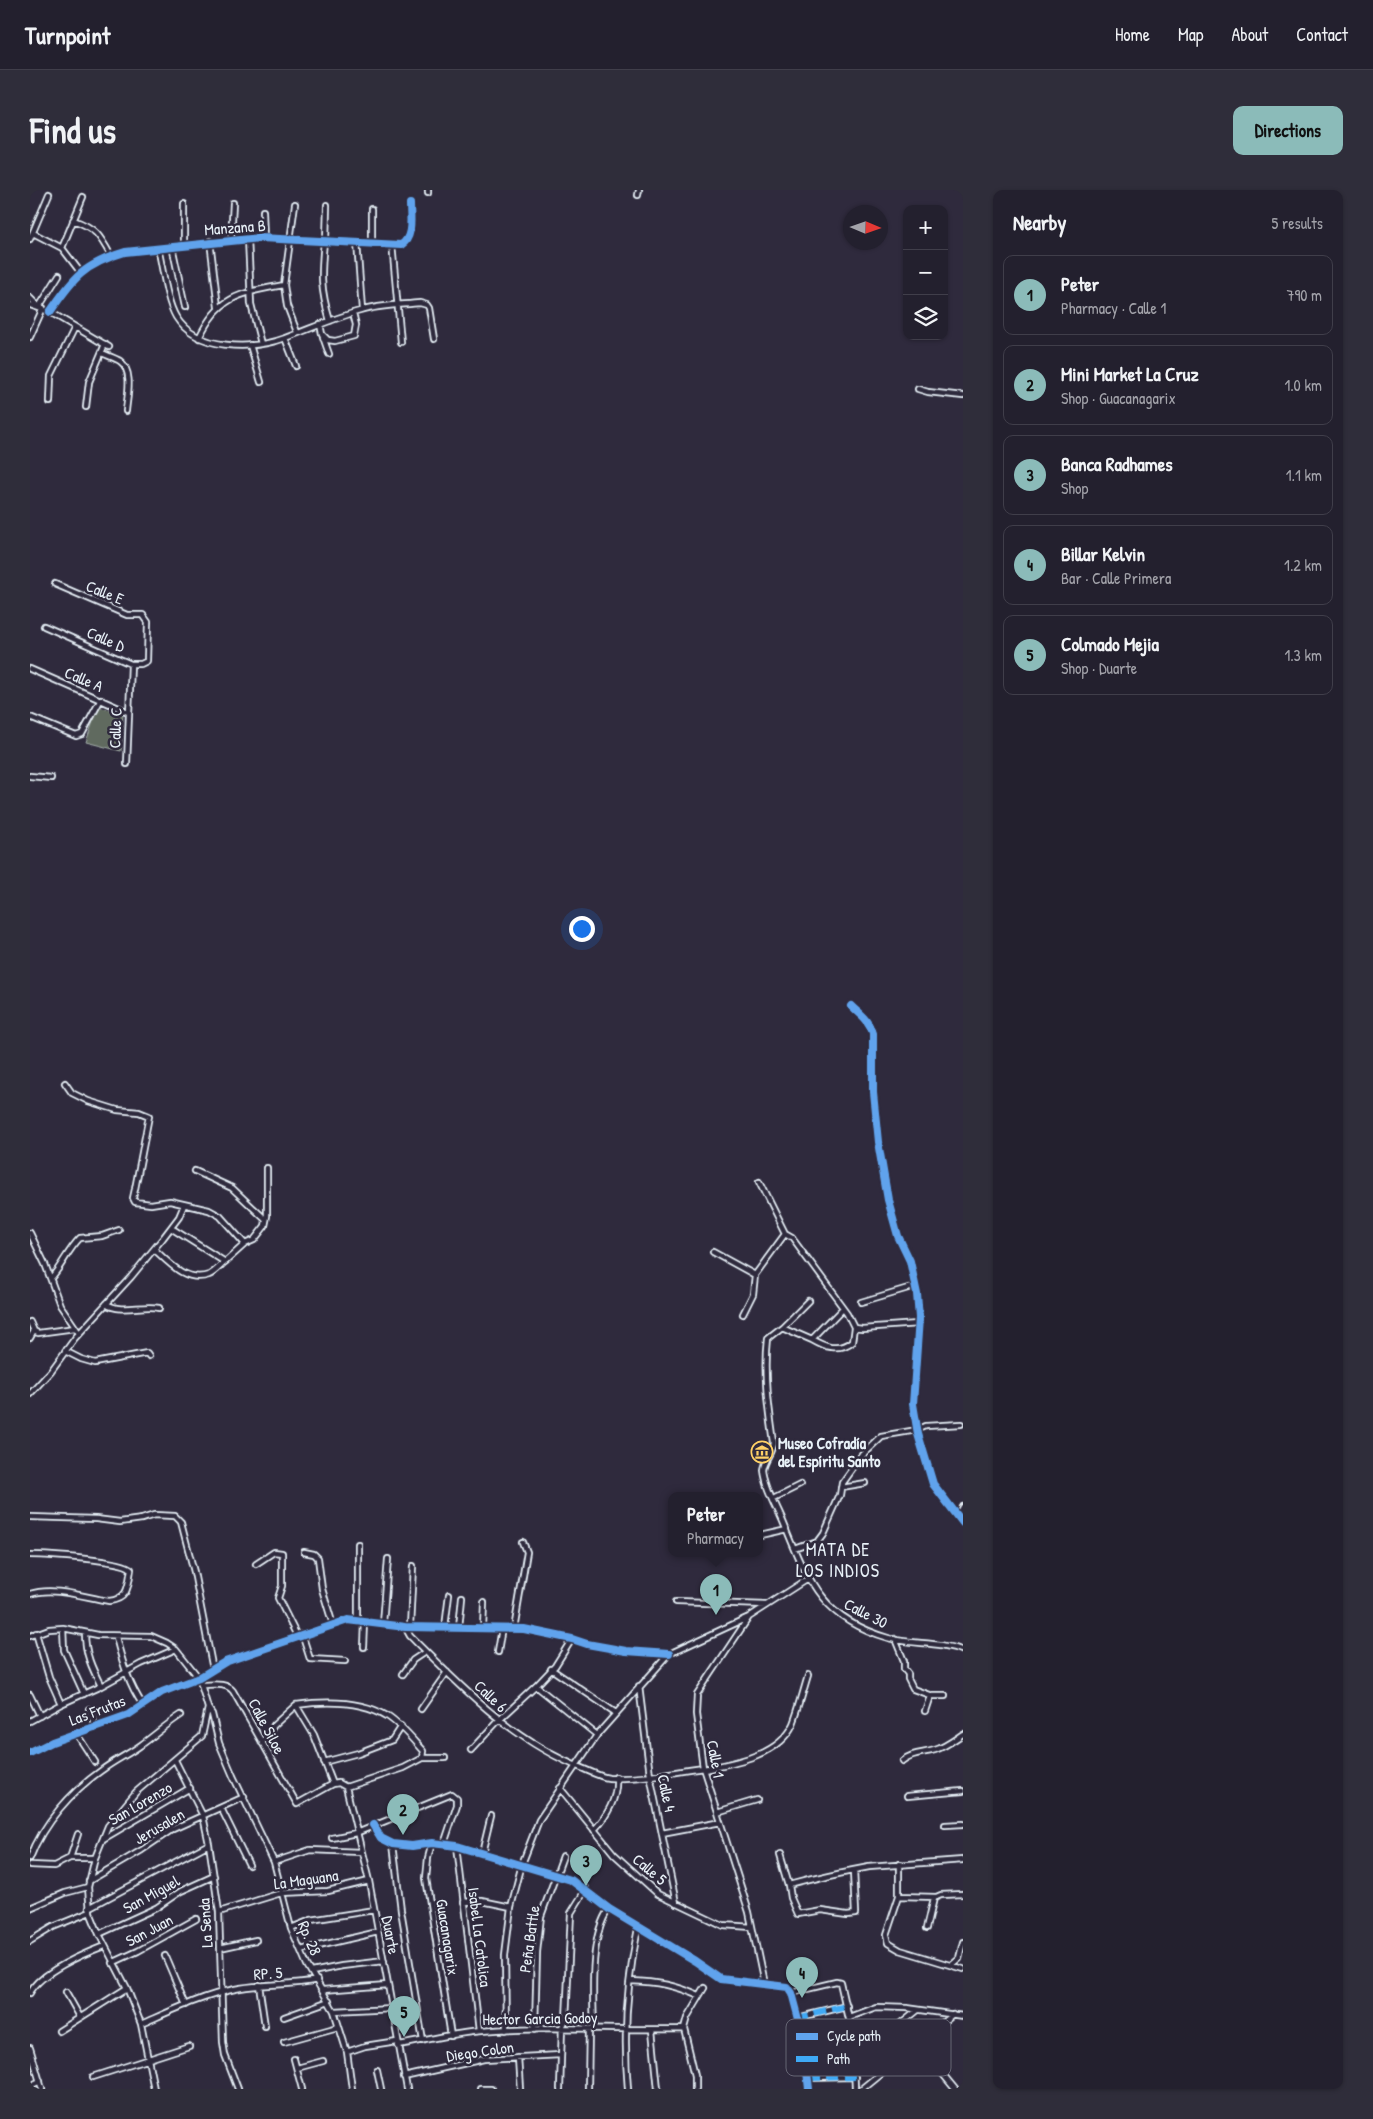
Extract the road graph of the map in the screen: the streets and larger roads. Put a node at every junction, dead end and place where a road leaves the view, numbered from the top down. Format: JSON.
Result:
{"nodes":[{"id":1,"x":49,"y":194,"type":"dead end"},
{"id":2,"x":83,"y":197,"type":"dead end"},
{"id":3,"x":233,"y":203,"type":"dead end"},
{"id":4,"x":184,"y":204,"type":"dead end"},
{"id":5,"x":295,"y":204,"type":"dead end"},
{"id":6,"x":410,"y":204,"type":"dead end"},
{"id":7,"x":327,"y":205,"type":"dead end"},
{"id":8,"x":372,"y":209,"type":"dead end"},
{"id":9,"x":263,"y":211,"type":"dead end"},
{"id":10,"x":74,"y":220,"type":"junction"},
{"id":11,"x":33,"y":233,"type":"junction"},
{"id":12,"x":248,"y":238,"type":"junction"},
{"id":13,"x":264,"y":238,"type":"junction"},
{"id":14,"x":290,"y":239,"type":"junction"},
{"id":15,"x":30,"y":240,"type":"edge"},
{"id":16,"x":232,"y":240,"type":"junction"},
{"id":17,"x":210,"y":241,"type":"junction"},
{"id":18,"x":325,"y":241,"type":"junction"},
{"id":19,"x":357,"y":242,"type":"junction"},
{"id":20,"x":372,"y":243,"type":"junction"},
{"id":21,"x":392,"y":244,"type":"junction"},
{"id":22,"x":184,"y":245,"type":"junction"},
{"id":23,"x":172,"y":246,"type":"junction"},
{"id":24,"x":62,"y":248,"type":"junction"},
{"id":25,"x":158,"y":248,"type":"junction"},
{"id":26,"x":111,"y":256,"type":"junction"},
{"id":27,"x":81,"y":273,"type":"junction"},
{"id":28,"x":58,"y":275,"type":"dead end"},
{"id":29,"x":284,"y":285,"type":"junction"},
{"id":30,"x":250,"y":291,"type":"junction"},
{"id":31,"x":30,"y":298,"type":"edge"},
{"id":32,"x":30,"y":305,"type":"edge"},
{"id":33,"x":396,"y":306,"type":"junction"},
{"id":34,"x":185,"y":307,"type":"dead end"},
{"id":35,"x":218,"y":307,"type":"junction"},
{"id":36,"x":41,"y":308,"type":"junction"},
{"id":37,"x":362,"y":310,"type":"junction"},
{"id":38,"x":50,"y":312,"type":"junction"},
{"id":39,"x":353,"y":313,"type":"junction"},
{"id":40,"x":330,"y":321,"type":"junction"},
{"id":41,"x":320,"y":324,"type":"junction"},
{"id":42,"x":75,"y":327,"type":"junction"},
{"id":43,"x":297,"y":332,"type":"junction"},
{"id":44,"x":322,"y":334,"type":"junction"},
{"id":45,"x":30,"y":337,"type":"edge"},
{"id":46,"x":199,"y":338,"type":"junction"},
{"id":47,"x":285,"y":338,"type":"junction"},
{"id":48,"x":434,"y":339,"type":"dead end"},
{"id":49,"x":401,"y":342,"type":"dead end"},
{"id":50,"x":262,"y":344,"type":"junction"},
{"id":51,"x":250,"y":345,"type":"junction"},
{"id":52,"x":102,"y":353,"type":"junction"},
{"id":53,"x":329,"y":354,"type":"dead end"},
{"id":54,"x":296,"y":366,"type":"dead end"},
{"id":55,"x":261,"y":382,"type":"dead end"},
{"id":56,"x":918,"y":389,"type":"dead end"},
{"id":57,"x":963,"y":396,"type":"edge"},
{"id":58,"x":50,"y":402,"type":"dead end"},
{"id":59,"x":86,"y":407,"type":"dead end"},
{"id":60,"x":126,"y":412,"type":"dead end"},
{"id":61,"x":55,"y":584,"type":"dead end"},
{"id":62,"x":146,"y":618,"type":"joint"},
{"id":63,"x":44,"y":626,"type":"dead end"},
{"id":64,"x":130,"y":664,"type":"junction"},
{"id":65,"x":30,"y":669,"type":"edge"},
{"id":66,"x":101,"y":699,"type":"junction"},
{"id":67,"x":128,"y":712,"type":"junction"},
{"id":68,"x":30,"y":717,"type":"edge"},
{"id":69,"x":127,"y":764,"type":"dead end"},
{"id":70,"x":30,"y":776,"type":"edge"},
{"id":71,"x":52,"y":778,"type":"dead end"},
{"id":72,"x":851,"y":1006,"type":"dead end"},
{"id":73,"x":65,"y":1083,"type":"dead end"},
{"id":74,"x":267,"y":1168,"type":"dead end"},
{"id":75,"x":195,"y":1171,"type":"dead end"},
{"id":76,"x":760,"y":1182,"type":"dead end"},
{"id":77,"x":184,"y":1205,"type":"junction"},
{"id":78,"x":266,"y":1220,"type":"junction"},
{"id":79,"x":171,"y":1228,"type":"junction"},
{"id":80,"x":119,"y":1230,"type":"dead end"},
{"id":81,"x":30,"y":1233,"type":"edge"},
{"id":82,"x":785,"y":1234,"type":"junction"},
{"id":83,"x":245,"y":1244,"type":"junction"},
{"id":84,"x":154,"y":1249,"type":"junction"},
{"id":85,"x":713,"y":1252,"type":"dead end"},
{"id":86,"x":225,"y":1262,"type":"junction"},
{"id":87,"x":755,"y":1275,"type":"junction"},
{"id":88,"x":50,"y":1278,"type":"junction"},
{"id":89,"x":915,"y":1286,"type":"junction"},
{"id":90,"x":808,"y":1301,"type":"dead end"},
{"id":91,"x":861,"y":1302,"type":"dead end"},
{"id":92,"x":106,"y":1304,"type":"junction"},
{"id":93,"x":159,"y":1308,"type":"dead end"},
{"id":94,"x":843,"y":1308,"type":"junction"},
{"id":95,"x":742,"y":1314,"type":"dead end"},
{"id":96,"x":30,"y":1322,"type":"edge"},
{"id":97,"x":918,"y":1324,"type":"junction"},
{"id":98,"x":782,"y":1327,"type":"junction"},
{"id":99,"x":854,"y":1327,"type":"junction"},
{"id":100,"x":75,"y":1328,"type":"junction"},
{"id":101,"x":34,"y":1331,"type":"junction"},
{"id":102,"x":79,"y":1334,"type":"junction"},
{"id":103,"x":30,"y":1338,"type":"edge"},
{"id":104,"x":812,"y":1340,"type":"junction"},
{"id":105,"x":65,"y":1350,"type":"junction"},
{"id":106,"x":149,"y":1356,"type":"dead end"},
{"id":107,"x":30,"y":1394,"type":"edge"},
{"id":108,"x":961,"y":1424,"type":"dead end"},
{"id":109,"x":917,"y":1430,"type":"junction"},
{"id":110,"x":865,"y":1483,"type":"dead end"},
{"id":111,"x":800,"y":1485,"type":"dead end"},
{"id":112,"x":842,"y":1487,"type":"junction"},
{"id":113,"x":774,"y":1498,"type":"junction"},
{"id":114,"x":963,"y":1507,"type":"edge"},
{"id":115,"x":30,"y":1517,"type":"edge"},
{"id":116,"x":958,"y":1517,"type":"junction"},
{"id":117,"x":963,"y":1524,"type":"edge"},
{"id":118,"x":787,"y":1529,"type":"junction"},
{"id":119,"x":763,"y":1534,"type":"edge"},
{"id":120,"x":523,"y":1542,"type":"dead end"},
{"id":121,"x":358,"y":1544,"type":"dead end"},
{"id":122,"x":795,"y":1549,"type":"junction"},
{"id":123,"x":304,"y":1552,"type":"dead end"},
{"id":124,"x":30,"y":1555,"type":"edge"},
{"id":125,"x":388,"y":1559,"type":"dead end"},
{"id":126,"x":256,"y":1564,"type":"dead end"},
{"id":127,"x":413,"y":1566,"type":"dead end"},
{"id":128,"x":808,"y":1579,"type":"junction"},
{"id":129,"x":30,"y":1594,"type":"edge"},
{"id":130,"x":450,"y":1595,"type":"dead end"},
{"id":131,"x":462,"y":1597,"type":"dead end"},
{"id":132,"x":484,"y":1602,"type":"dead end"},
{"id":133,"x":676,"y":1602,"type":"dead end"},
{"id":134,"x":768,"y":1605,"type":"junction"},
{"id":135,"x":749,"y":1617,"type":"junction"},
{"id":136,"x":358,"y":1621,"type":"junction"},
{"id":137,"x":365,"y":1622,"type":"junction"},
{"id":138,"x":383,"y":1624,"type":"junction"},
{"id":139,"x":333,"y":1625,"type":"junction"},
{"id":140,"x":408,"y":1627,"type":"junction"},
{"id":141,"x":445,"y":1627,"type":"junction"},
{"id":142,"x":63,"y":1628,"type":"junction"},
{"id":143,"x":459,"y":1628,"type":"junction"},
{"id":144,"x":483,"y":1628,"type":"junction"},
{"id":145,"x":502,"y":1628,"type":"junction"},
{"id":146,"x":514,"y":1629,"type":"junction"},
{"id":147,"x":36,"y":1633,"type":"junction"},
{"id":148,"x":85,"y":1633,"type":"junction"},
{"id":149,"x":300,"y":1635,"type":"junction"},
{"id":150,"x":30,"y":1636,"type":"edge"},
{"id":151,"x":116,"y":1637,"type":"junction"},
{"id":152,"x":572,"y":1639,"type":"junction"},
{"id":153,"x":895,"y":1639,"type":"junction"},
{"id":154,"x":364,"y":1646,"type":"dead end"},
{"id":155,"x":176,"y":1649,"type":"junction"},
{"id":156,"x":426,"y":1652,"type":"junction"},
{"id":157,"x":498,"y":1652,"type":"dead end"},
{"id":158,"x":963,"y":1652,"type":"edge"},
{"id":159,"x":669,"y":1654,"type":"junction"},
{"id":160,"x":345,"y":1661,"type":"dead end"},
{"id":161,"x":551,"y":1669,"type":"junction"},
{"id":162,"x":213,"y":1670,"type":"junction"},
{"id":163,"x":126,"y":1672,"type":"junction"},
{"id":164,"x":447,"y":1672,"type":"junction"},
{"id":165,"x":403,"y":1674,"type":"dead end"},
{"id":166,"x":808,"y":1676,"type":"dead end"},
{"id":167,"x":199,"y":1678,"type":"junction"},
{"id":168,"x":101,"y":1686,"type":"junction"},
{"id":169,"x":201,"y":1686,"type":"junction"},
{"id":170,"x":536,"y":1686,"type":"junction"},
{"id":171,"x":639,"y":1686,"type":"junction"},
{"id":172,"x":84,"y":1694,"type":"junction"},
{"id":173,"x":30,"y":1695,"type":"edge"},
{"id":174,"x":930,"y":1696,"type":"junction"},
{"id":175,"x":945,"y":1696,"type":"dead end"},
{"id":176,"x":60,"y":1704,"type":"junction"},
{"id":177,"x":143,"y":1705,"type":"junction"},
{"id":178,"x":296,"y":1705,"type":"junction"},
{"id":179,"x":208,"y":1708,"type":"junction"},
{"id":180,"x":89,"y":1709,"type":"dead end"},
{"id":181,"x":421,"y":1709,"type":"dead end"},
{"id":182,"x":925,"y":1711,"type":"dead end"},
{"id":183,"x":616,"y":1713,"type":"junction"},
{"id":184,"x":181,"y":1715,"type":"dead end"},
{"id":185,"x":40,"y":1716,"type":"junction"},
{"id":186,"x":499,"y":1720,"type":"junction"},
{"id":187,"x":30,"y":1721,"type":"edge"},
{"id":188,"x":401,"y":1726,"type":"junction"},
{"id":189,"x":95,"y":1727,"type":"junction"},
{"id":190,"x":76,"y":1733,"type":"junction"},
{"id":191,"x":963,"y":1734,"type":"edge"},
{"id":192,"x":597,"y":1735,"type":"junction"},
{"id":193,"x":262,"y":1743,"type":"junction"},
{"id":194,"x":471,"y":1750,"type":"dead end"},
{"id":195,"x":30,"y":1753,"type":"edge"},
{"id":196,"x":422,"y":1758,"type":"junction"},
{"id":197,"x":445,"y":1758,"type":"dead end"},
{"id":198,"x":175,"y":1760,"type":"junction"},
{"id":199,"x":902,"y":1761,"type":"dead end"},
{"id":200,"x":96,"y":1762,"type":"dead end"},
{"id":201,"x":324,"y":1762,"type":"junction"},
{"id":202,"x":575,"y":1765,"type":"junction"},
{"id":203,"x":703,"y":1768,"type":"junction"},
{"id":204,"x":650,"y":1775,"type":"junction"},
{"id":205,"x":616,"y":1777,"type":"junction"},
{"id":206,"x":333,"y":1784,"type":"junction"},
{"id":207,"x":346,"y":1787,"type":"junction"},
{"id":208,"x":190,"y":1788,"type":"junction"},
{"id":209,"x":560,"y":1788,"type":"junction"},
{"id":210,"x":963,"y":1792,"type":"edge"},
{"id":211,"x":907,"y":1796,"type":"dead end"},
{"id":212,"x":244,"y":1797,"type":"junction"},
{"id":213,"x":757,"y":1800,"type":"dead end"},
{"id":214,"x":221,"y":1808,"type":"junction"},
{"id":215,"x":716,"y":1812,"type":"junction"},
{"id":216,"x":203,"y":1816,"type":"junction"},
{"id":217,"x":491,"y":1816,"type":"dead end"},
{"id":218,"x":720,"y":1822,"type":"junction"},
{"id":219,"x":963,"y":1824,"type":"edge"},
{"id":220,"x":373,"y":1825,"type":"junction"},
{"id":221,"x":945,"y":1826,"type":"dead end"},
{"id":222,"x":594,"y":1830,"type":"junction"},
{"id":223,"x":356,"y":1833,"type":"junction"},
{"id":224,"x":662,"y":1833,"type":"junction"},
{"id":225,"x":78,"y":1834,"type":"dead end"},
{"id":226,"x":332,"y":1838,"type":"dead end"},
{"id":227,"x":102,"y":1840,"type":"junction"},
{"id":228,"x":432,"y":1843,"type":"junction"},
{"id":229,"x":209,"y":1844,"type":"junction"},
{"id":230,"x":393,"y":1844,"type":"junction"},
{"id":231,"x":444,"y":1844,"type":"junction"},
{"id":232,"x":457,"y":1846,"type":"junction"},
{"id":233,"x":361,"y":1852,"type":"junction"},
{"id":234,"x":482,"y":1853,"type":"junction"},
{"id":235,"x":780,"y":1854,"type":"dead end"},
{"id":236,"x":563,"y":1856,"type":"dead end"},
{"id":237,"x":30,"y":1858,"type":"edge"},
{"id":238,"x":70,"y":1858,"type":"junction"},
{"id":239,"x":95,"y":1858,"type":"junction"},
{"id":240,"x":963,"y":1860,"type":"edge"},
{"id":241,"x":274,"y":1862,"type":"junction"},
{"id":242,"x":522,"y":1864,"type":"junction"},
{"id":243,"x":899,"y":1864,"type":"junction"},
{"id":244,"x":30,"y":1865,"type":"edge"},
{"id":245,"x":249,"y":1865,"type":"dead end"},
{"id":246,"x":854,"y":1870,"type":"junction"},
{"id":247,"x":555,"y":1874,"type":"junction"},
{"id":248,"x":214,"y":1876,"type":"junction"},
{"id":249,"x":89,"y":1881,"type":"junction"},
{"id":250,"x":369,"y":1881,"type":"junction"},
{"id":251,"x":789,"y":1885,"type":"junction"},
{"id":252,"x":88,"y":1887,"type":"junction"},
{"id":253,"x":586,"y":1889,"type":"junction"},
{"id":254,"x":281,"y":1893,"type":"junction"},
{"id":255,"x":963,"y":1894,"type":"edge"},
{"id":256,"x":899,"y":1896,"type":"junction"},
{"id":257,"x":936,"y":1897,"type":"junction"},
{"id":258,"x":463,"y":1902,"type":"junction"},
{"id":259,"x":676,"y":1903,"type":"junction"},
{"id":260,"x":511,"y":1907,"type":"junction"},
{"id":261,"x":30,"y":1908,"type":"edge"},
{"id":262,"x":609,"y":1909,"type":"junction"},
{"id":263,"x":90,"y":1910,"type":"junction"},
{"id":264,"x":374,"y":1910,"type":"junction"},
{"id":265,"x":219,"y":1912,"type":"junction"},
{"id":266,"x":196,"y":1919,"type":"dead end"},
{"id":267,"x":752,"y":1927,"type":"junction"},
{"id":268,"x":291,"y":1928,"type":"junction"},
{"id":269,"x":638,"y":1928,"type":"junction"},
{"id":270,"x":927,"y":1928,"type":"dead end"},
{"id":271,"x":378,"y":1932,"type":"junction"},
{"id":272,"x":99,"y":1934,"type":"junction"},
{"id":273,"x":256,"y":1940,"type":"dead end"},
{"id":274,"x":30,"y":1941,"type":"edge"},
{"id":275,"x":963,"y":1942,"type":"edge"},
{"id":276,"x":104,"y":1946,"type":"junction"},
{"id":277,"x":220,"y":1948,"type":"junction"},
{"id":278,"x":301,"y":1950,"type":"junction"},
{"id":279,"x":165,"y":1956,"type":"dead end"},
{"id":280,"x":384,"y":1961,"type":"junction"},
{"id":281,"x":112,"y":1963,"type":"junction"},
{"id":282,"x":951,"y":1965,"type":"junction"},
{"id":283,"x":963,"y":1969,"type":"edge"},
{"id":284,"x":312,"y":1972,"type":"junction"},
{"id":285,"x":316,"y":1980,"type":"junction"},
{"id":286,"x":630,"y":1981,"type":"junction"},
{"id":287,"x":764,"y":1984,"type":"junction"},
{"id":288,"x":259,"y":1985,"type":"junction"},
{"id":289,"x":388,"y":1985,"type":"junction"},
{"id":290,"x":126,"y":1988,"type":"junction"},
{"id":291,"x":705,"y":1988,"type":"dead end"},
{"id":292,"x":323,"y":1990,"type":"junction"},
{"id":293,"x":790,"y":1991,"type":"junction"},
{"id":294,"x":66,"y":1992,"type":"dead end"},
{"id":295,"x":30,"y":1993,"type":"edge"},
{"id":296,"x":221,"y":1993,"type":"junction"},
{"id":297,"x":699,"y":1996,"type":"junction"},
{"id":298,"x":329,"y":2001,"type":"junction"},
{"id":299,"x":186,"y":2005,"type":"junction"},
{"id":300,"x":847,"y":2006,"type":"junction"},
{"id":301,"x":392,"y":2008,"type":"junction"},
{"id":302,"x":919,"y":2010,"type":"junction"},
{"id":303,"x":334,"y":2011,"type":"junction"},
{"id":304,"x":953,"y":2014,"type":"junction"},
{"id":305,"x":963,"y":2016,"type":"edge"},
{"id":306,"x":80,"y":2017,"type":"junction"},
{"id":307,"x":849,"y":2017,"type":"joint"},
{"id":308,"x":284,"y":2018,"type":"dead end"},
{"id":309,"x":797,"y":2018,"type":"joint"},
{"id":310,"x":907,"y":2019,"type":"edge"},
{"id":311,"x":947,"y":2019,"type":"edge"},
{"id":312,"x":140,"y":2024,"type":"junction"},
{"id":313,"x":265,"y":2026,"type":"dead end"},
{"id":314,"x":562,"y":2027,"type":"junction"},
{"id":315,"x":338,"y":2028,"type":"junction"},
{"id":316,"x":534,"y":2028,"type":"junction"},
{"id":317,"x":591,"y":2029,"type":"junction"},
{"id":318,"x":626,"y":2029,"type":"junction"},
{"id":319,"x":684,"y":2029,"type":"junction"},
{"id":320,"x":506,"y":2030,"type":"junction"},
{"id":321,"x":652,"y":2030,"type":"junction"},
{"id":322,"x":59,"y":2031,"type":"dead end"},
{"id":323,"x":479,"y":2031,"type":"junction"},
{"id":324,"x":451,"y":2036,"type":"junction"},
{"id":325,"x":284,"y":2042,"type":"dead end"},
{"id":326,"x":423,"y":2042,"type":"junction"},
{"id":327,"x":397,"y":2043,"type":"junction"},
{"id":328,"x":189,"y":2046,"type":"dead end"},
{"id":329,"x":30,"y":2048,"type":"edge"},
{"id":330,"x":347,"y":2052,"type":"junction"},
{"id":331,"x":561,"y":2055,"type":"junction"},
{"id":332,"x":518,"y":2057,"type":"junction"},
{"id":333,"x":294,"y":2059,"type":"dead end"},
{"id":334,"x":149,"y":2060,"type":"junction"},
{"id":335,"x":323,"y":2061,"type":"dead end"},
{"id":336,"x":297,"y":2068,"type":"junction"},
{"id":337,"x":376,"y":2070,"type":"dead end"},
{"id":338,"x":877,"y":2076,"type":"edge"},
{"id":339,"x":944,"y":2076,"type":"edge"},
{"id":340,"x":93,"y":2077,"type":"dead end"},
{"id":341,"x":404,"y":2077,"type":"junction"},
{"id":342,"x":855,"y":2077,"type":"joint"},
{"id":343,"x":809,"y":2078,"type":"joint"},
{"id":344,"x":40,"y":2081,"type":"junction"},
{"id":345,"x":30,"y":2086,"type":"edge"},
{"id":346,"x":352,"y":2088,"type":"edge"},
{"id":347,"x":42,"y":2089,"type":"edge"},
{"id":348,"x":154,"y":2089,"type":"edge"},
{"id":349,"x":238,"y":2089,"type":"edge"},
{"id":350,"x":302,"y":2089,"type":"edge"},
{"id":351,"x":345,"y":2089,"type":"edge"},
{"id":352,"x":381,"y":2089,"type":"edge"},
{"id":353,"x":407,"y":2089,"type":"edge"},
{"id":354,"x":481,"y":2089,"type":"edge"},
{"id":355,"x":491,"y":2089,"type":"edge"},
{"id":356,"x":520,"y":2089,"type":"edge"},
{"id":357,"x":560,"y":2089,"type":"edge"},
{"id":358,"x":588,"y":2089,"type":"edge"},
{"id":359,"x":628,"y":2089,"type":"edge"},
{"id":360,"x":658,"y":2089,"type":"edge"},
{"id":361,"x":695,"y":2089,"type":"edge"},
{"id":362,"x":809,"y":2089,"type":"edge"},
{"id":363,"x":855,"y":2089,"type":"edge"},
{"id":364,"x":861,"y":2089,"type":"edge"},
{"id":365,"x":955,"y":2089,"type":"edge"}],
"edges":[{"from":1,"to":11,"type":"street"},
{"from":2,"to":10,"type":"street"},
{"from":3,"to":16,"type":"street"},
{"from":4,"to":22,"type":"street"},
{"from":5,"to":14,"type":"street"},
{"from":6,"to":21,"type":"street"},
{"from":7,"to":18,"type":"street"},
{"from":8,"to":20,"type":"street"},
{"from":9,"to":13,"type":"street"},
{"from":10,"to":24,"type":"street"},
{"from":10,"to":26,"type":"street"},
{"from":11,"to":15,"type":"street"},
{"from":11,"to":24,"type":"street"},
{"from":12,"to":13,"type":"street","name":"Manzana B"},
{"from":12,"to":16,"type":"street","name":"Manzana B"},
{"from":12,"to":30,"type":"street"},
{"from":13,"to":14,"type":"street","name":"Manzana B"},
{"from":14,"to":18,"type":"street","name":"Manzana B"},
{"from":14,"to":29,"type":"street"},
{"from":16,"to":17,"type":"street","name":"Manzana B"},
{"from":17,"to":22,"type":"street","name":"Manzana B"},
{"from":17,"to":35,"type":"street"},
{"from":18,"to":19,"type":"street","name":"Manzana B"},
{"from":18,"to":40,"type":"street"},
{"from":19,"to":20,"type":"street","name":"Manzana B"},
{"from":19,"to":37,"type":"street"},
{"from":20,"to":21,"type":"street","name":"Manzana B"},
{"from":21,"to":33,"type":"street"},
{"from":22,"to":23,"type":"street","name":"Manzana B"},
{"from":23,"to":25,"type":"street","name":"Manzana B"},
{"from":23,"to":34,"type":"street"},
{"from":24,"to":27,"type":"street"},
{"from":25,"to":26,"type":"street","name":"Manzana B"},
{"from":25,"to":46,"type":"street"},
{"from":26,"to":27,"type":"street","name":"Manzana B"},
{"from":27,"to":38,"type":"street","name":"Manzana B"},
{"from":28,"to":36,"type":"street"},
{"from":29,"to":30,"type":"street"},
{"from":29,"to":43,"type":"street"},
{"from":30,"to":35,"type":"street"},
{"from":30,"to":50,"type":"street"},
{"from":31,"to":36,"type":"street"},
{"from":32,"to":36,"type":"street"},
{"from":33,"to":37,"type":"street"},
{"from":33,"to":48,"type":"street"},
{"from":33,"to":49,"type":"street"},
{"from":35,"to":46,"type":"street"},
{"from":36,"to":38,"type":"street"},
{"from":36,"to":45,"type":"street"},
{"from":37,"to":39,"type":"street"},
{"from":38,"to":42,"type":"street"},
{"from":39,"to":40,"type":"street"},
{"from":39,"to":44,"type":"street"},
{"from":40,"to":41,"type":"street"},
{"from":41,"to":43,"type":"street"},
{"from":41,"to":44,"type":"street"},
{"from":42,"to":52,"type":"street"},
{"from":42,"to":58,"type":"street"},
{"from":43,"to":47,"type":"street"},
{"from":44,"to":53,"type":"street"},
{"from":46,"to":51,"type":"street"},
{"from":47,"to":50,"type":"street"},
{"from":47,"to":54,"type":"street"},
{"from":50,"to":51,"type":"street"},
{"from":51,"to":55,"type":"street"},
{"from":52,"to":59,"type":"street"},
{"from":52,"to":60,"type":"street"},
{"from":56,"to":57,"type":"street"},
{"from":61,"to":62,"type":"street","name":"Calle E"},
{"from":62,"to":64,"type":"street","name":"Calle D"},
{"from":63,"to":64,"type":"street","name":"Calle D"},
{"from":64,"to":67,"type":"street","name":"Calle C"},
{"from":65,"to":66,"type":"street","name":"Calle A"},
{"from":66,"to":67,"type":"street","name":"Calle A"},
{"from":66,"to":68,"type":"street"},
{"from":67,"to":69,"type":"street","name":"Calle C"},
{"from":70,"to":71,"type":"street"},
{"from":72,"to":89,"type":"street"},
{"from":73,"to":77,"type":"street"},
{"from":74,"to":78,"type":"street"},
{"from":75,"to":78,"type":"street"},
{"from":76,"to":82,"type":"street"},
{"from":77,"to":79,"type":"street"},
{"from":77,"to":83,"type":"street"},
{"from":78,"to":83,"type":"street"},
{"from":79,"to":84,"type":"street"},
{"from":79,"to":86,"type":"street"},
{"from":80,"to":88,"type":"street"},
{"from":81,"to":88,"type":"street"},
{"from":82,"to":87,"type":"street"},
{"from":82,"to":94,"type":"street"},
{"from":83,"to":86,"type":"street"},
{"from":84,"to":86,"type":"street"},
{"from":84,"to":92,"type":"street"},
{"from":85,"to":87,"type":"street"},
{"from":87,"to":95,"type":"street"},
{"from":88,"to":100,"type":"street"},
{"from":89,"to":91,"type":"street"},
{"from":89,"to":97,"type":"street"},
{"from":90,"to":98,"type":"street"},
{"from":92,"to":93,"type":"street"},
{"from":92,"to":102,"type":"street"},
{"from":94,"to":99,"type":"street"},
{"from":94,"to":104,"type":"street"},
{"from":96,"to":101,"type":"street"},
{"from":97,"to":99,"type":"street"},
{"from":97,"to":109,"type":"street"},
{"from":98,"to":104,"type":"street"},
{"from":98,"to":113,"type":"street","name":"Calle 30"},
{"from":99,"to":104,"type":"street"},
{"from":100,"to":101,"type":"street"},
{"from":100,"to":102,"type":"street"},
{"from":101,"to":103,"type":"street"},
{"from":102,"to":105,"type":"street"},
{"from":105,"to":106,"type":"street"},
{"from":105,"to":107,"type":"street"},
{"from":108,"to":109,"type":"street"},
{"from":109,"to":112,"type":"street"},
{"from":109,"to":116,"type":"street"},
{"from":110,"to":112,"type":"street"},
{"from":111,"to":113,"type":"street"},
{"from":112,"to":122,"type":"street"},
{"from":113,"to":118,"type":"street","name":"Calle 30"},
{"from":114,"to":116,"type":"street"},
{"from":115,"to":162,"type":"street"},
{"from":116,"to":117,"type":"street"},
{"from":118,"to":119,"type":"street"},
{"from":118,"to":122,"type":"street","name":"Calle 30"},
{"from":120,"to":146,"type":"street"},
{"from":121,"to":136,"type":"street"},
{"from":122,"to":128,"type":"street","name":"Calle 30"},
{"from":123,"to":139,"type":"street"},
{"from":124,"to":129,"type":"street"},
{"from":125,"to":138,"type":"street"},
{"from":126,"to":149,"type":"street"},
{"from":127,"to":140,"type":"street"},
{"from":128,"to":134,"type":"street","name":"Calle 1"},
{"from":128,"to":153,"type":"street","name":"Calle 30"},
{"from":130,"to":141,"type":"street"},
{"from":131,"to":143,"type":"street"},
{"from":132,"to":144,"type":"street"},
{"from":133,"to":134,"type":"street"},
{"from":134,"to":135,"type":"street","name":"Calle 1"},
{"from":135,"to":159,"type":"street"},
{"from":135,"to":203,"type":"street","name":"Calle 1"},
{"from":136,"to":137,"type":"street","name":"Las Frutas"},
{"from":136,"to":139,"type":"street","name":"Las Frutas"},
{"from":137,"to":138,"type":"street","name":"Las Frutas"},
{"from":137,"to":154,"type":"street"},
{"from":138,"to":140,"type":"street","name":"Las Frutas"},
{"from":139,"to":149,"type":"street","name":"Las Frutas"},
{"from":140,"to":141,"type":"street","name":"Las Frutas"},
{"from":140,"to":156,"type":"street","name":"Calle 6"},
{"from":141,"to":143,"type":"street","name":"Las Frutas"},
{"from":142,"to":147,"type":"street"},
{"from":142,"to":148,"type":"street"},
{"from":142,"to":172,"type":"street"},
{"from":143,"to":144,"type":"street","name":"Las Frutas"},
{"from":144,"to":145,"type":"street","name":"Las Frutas"},
{"from":145,"to":146,"type":"street","name":"Las Frutas"},
{"from":145,"to":157,"type":"street"},
{"from":146,"to":152,"type":"street","name":"Las Frutas"},
{"from":147,"to":150,"type":"street"},
{"from":147,"to":176,"type":"street"},
{"from":148,"to":151,"type":"street"},
{"from":148,"to":168,"type":"street"},
{"from":149,"to":160,"type":"street"},
{"from":149,"to":162,"type":"street","name":"Las Frutas"},
{"from":151,"to":155,"type":"street"},
{"from":151,"to":163,"type":"street"},
{"from":152,"to":159,"type":"street","name":"Las Frutas"},
{"from":152,"to":161,"type":"street"},
{"from":153,"to":158,"type":"street","name":"Calle 30"},
{"from":153,"to":174,"type":"street"},
{"from":155,"to":163,"type":"street"},
{"from":155,"to":167,"type":"street"},
{"from":156,"to":164,"type":"street","name":"Calle 6"},
{"from":156,"to":165,"type":"street"},
{"from":159,"to":171,"type":"street"},
{"from":161,"to":170,"type":"street"},
{"from":161,"to":183,"type":"street"},
{"from":162,"to":167,"type":"street","name":"Las Frutas"},
{"from":163,"to":168,"type":"street"},
{"from":163,"to":177,"type":"street"},
{"from":164,"to":181,"type":"street"},
{"from":164,"to":186,"type":"street","name":"Calle 6"},
{"from":166,"to":203,"type":"street","name":"Calle 6"},
{"from":167,"to":169,"type":"street","name":"Rp. 28"},
{"from":167,"to":177,"type":"street","name":"Las Frutas"},
{"from":168,"to":172,"type":"street"},
{"from":169,"to":179,"type":"street","name":"Rp. 28"},
{"from":169,"to":193,"type":"street","name":"Calle Siloe"},
{"from":170,"to":186,"type":"street"},
{"from":170,"to":192,"type":"street"},
{"from":171,"to":183,"type":"street"},
{"from":171,"to":204,"type":"street","name":"Calle 4"},
{"from":172,"to":176,"type":"street"},
{"from":173,"to":185,"type":"street"},
{"from":174,"to":175,"type":"street"},
{"from":174,"to":182,"type":"street"},
{"from":176,"to":185,"type":"street"},
{"from":177,"to":189,"type":"street","name":"Las Frutas"},
{"from":178,"to":188,"type":"street"},
{"from":178,"to":193,"type":"street"},
{"from":178,"to":201,"type":"street"},
{"from":179,"to":198,"type":"street"},
{"from":179,"to":212,"type":"street","name":"Rp. 28"},
{"from":180,"to":189,"type":"street"},
{"from":183,"to":192,"type":"street"},
{"from":184,"to":237,"type":"street"},
{"from":185,"to":187,"type":"street"},
{"from":186,"to":194,"type":"street"},
{"from":186,"to":202,"type":"street","name":"Calle 6"},
{"from":188,"to":196,"type":"street"},
{"from":188,"to":201,"type":"street"},
{"from":189,"to":190,"type":"street","name":"Las Frutas"},
{"from":190,"to":195,"type":"street","name":"Las Frutas"},
{"from":190,"to":200,"type":"street"},
{"from":191,"to":199,"type":"street"},
{"from":192,"to":202,"type":"street"},
{"from":193,"to":206,"type":"street","name":"Calle Siloe"},
{"from":196,"to":197,"type":"street"},
{"from":196,"to":207,"type":"street"},
{"from":198,"to":208,"type":"street","name":"La Senda"},
{"from":198,"to":227,"type":"street"},
{"from":201,"to":206,"type":"street"},
{"from":202,"to":205,"type":"street","name":"Calle 6"},
{"from":202,"to":209,"type":"street"},
{"from":203,"to":204,"type":"street","name":"Calle 6"},
{"from":203,"to":215,"type":"street","name":"Calle 1"},
{"from":204,"to":205,"type":"street","name":"Calle 6"},
{"from":204,"to":224,"type":"street","name":"Calle 4"},
{"from":205,"to":222,"type":"street"},
{"from":206,"to":207,"type":"street"},
{"from":207,"to":223,"type":"street","name":"Duarte"},
{"from":208,"to":216,"type":"street","name":"La Senda"},
{"from":208,"to":227,"type":"street","name":"San Lorenzo"},
{"from":209,"to":222,"type":"street","name":"Calle 5"},
{"from":209,"to":242,"type":"street"},
{"from":210,"to":211,"type":"street"},
{"from":212,"to":214,"type":"street","name":"Jerusalen"},
{"from":212,"to":241,"type":"street","name":"Rp. 28"},
{"from":213,"to":215,"type":"street"},
{"from":214,"to":216,"type":"street","name":"Jerusalen"},
{"from":214,"to":245,"type":"street"},
{"from":215,"to":218,"type":"street","name":"Calle 1"},
{"from":216,"to":229,"type":"street","name":"La Senda"},
{"from":216,"to":249,"type":"street","name":"Jerusalen"},
{"from":217,"to":234,"type":"street"},
{"from":218,"to":224,"type":"street"},
{"from":218,"to":267,"type":"street","name":"Calle 1"},
{"from":219,"to":221,"type":"street"},
{"from":220,"to":223,"type":"street"},
{"from":220,"to":230,"type":"street"},
{"from":220,"to":231,"type":"street"},
{"from":222,"to":259,"type":"street","name":"Calle 5"},
{"from":223,"to":226,"type":"street"},
{"from":223,"to":233,"type":"street","name":"Duarte"},
{"from":224,"to":259,"type":"street","name":"Calle 4"},
{"from":225,"to":238,"type":"street"},
{"from":227,"to":239,"type":"street"},
{"from":228,"to":230,"type":"street"},
{"from":228,"to":231,"type":"street"},
{"from":228,"to":324,"type":"street","name":"Guacanagarix"},
{"from":229,"to":248,"type":"street","name":"La Senda"},
{"from":229,"to":263,"type":"street"},
{"from":230,"to":326,"type":"street"},
{"from":231,"to":232,"type":"street"},
{"from":232,"to":234,"type":"street"},
{"from":232,"to":258,"type":"street","name":"Isabel La Catolica"},
{"from":233,"to":241,"type":"street"},
{"from":233,"to":250,"type":"street","name":"Duarte"},
{"from":234,"to":242,"type":"street"},
{"from":235,"to":251,"type":"street"},
{"from":236,"to":247,"type":"street","name":"Peña Battle"},
{"from":238,"to":239,"type":"street"},
{"from":238,"to":244,"type":"street"},
{"from":239,"to":249,"type":"street"},
{"from":240,"to":243,"type":"street"},
{"from":241,"to":254,"type":"street","name":"Rp. 28"},
{"from":242,"to":247,"type":"street"},
{"from":242,"to":260,"type":"street"},
{"from":243,"to":246,"type":"street"},
{"from":243,"to":256,"type":"street"},
{"from":246,"to":251,"type":"street"},
{"from":246,"to":251,"type":"street"},
{"from":247,"to":253,"type":"street"},
{"from":247,"to":316,"type":"street","name":"Peña Battle"},
{"from":248,"to":265,"type":"street","name":"La Senda"},
{"from":248,"to":272,"type":"street","name":"San Miguel"},
{"from":249,"to":252,"type":"street"},
{"from":250,"to":254,"type":"street","name":"La Maguana"},
{"from":250,"to":264,"type":"street","name":"Duarte"},
{"from":252,"to":261,"type":"street"},
{"from":252,"to":263,"type":"street"},
{"from":253,"to":262,"type":"street"},
{"from":253,"to":314,"type":"street"},
{"from":254,"to":265,"type":"street","name":"La Maguana"},
{"from":254,"to":268,"type":"street","name":"Rp. 28"},
{"from":255,"to":257,"type":"street"},
{"from":256,"to":257,"type":"street"},
{"from":256,"to":282,"type":"street"},
{"from":257,"to":270,"type":"street"},
{"from":258,"to":260,"type":"street"},
{"from":258,"to":323,"type":"street","name":"Isabel La Catolica"},
{"from":259,"to":267,"type":"street","name":"Calle 5"},
{"from":260,"to":320,"type":"street"},
{"from":262,"to":269,"type":"street"},
{"from":262,"to":317,"type":"street"},
{"from":263,"to":272,"type":"street"},
{"from":263,"to":274,"type":"street"},
{"from":264,"to":268,"type":"street"},
{"from":264,"to":271,"type":"street","name":"Duarte"},
{"from":265,"to":277,"type":"street","name":"La Senda"},
{"from":266,"to":281,"type":"street","name":"San Juan"},
{"from":267,"to":287,"type":"street","name":"Calle 1"},
{"from":268,"to":278,"type":"street","name":"Rp. 28"},
{"from":269,"to":286,"type":"street"},
{"from":269,"to":287,"type":"street"},
{"from":271,"to":278,"type":"street"},
{"from":271,"to":280,"type":"street","name":"Duarte"},
{"from":272,"to":276,"type":"street"},
{"from":273,"to":277,"type":"street"},
{"from":275,"to":282,"type":"street"},
{"from":276,"to":281,"type":"street"},
{"from":276,"to":295,"type":"street"},
{"from":277,"to":296,"type":"street","name":"La Senda"},
{"from":278,"to":284,"type":"street","name":"Rp. 28"},
{"from":279,"to":299,"type":"street"},
{"from":280,"to":284,"type":"street"},
{"from":280,"to":289,"type":"street","name":"Duarte"},
{"from":281,"to":290,"type":"street"},
{"from":282,"to":283,"type":"street"},
{"from":284,"to":285,"type":"street","name":"Rp. 28"},
{"from":285,"to":288,"type":"street","name":"RP. 5"},
{"from":285,"to":292,"type":"street","name":"Rp. 28"},
{"from":286,"to":297,"type":"street"},
{"from":286,"to":318,"type":"street"},
{"from":287,"to":293,"type":"street"},
{"from":288,"to":296,"type":"street","name":"RP. 5"},
{"from":288,"to":313,"type":"street"},
{"from":289,"to":292,"type":"street"},
{"from":289,"to":301,"type":"street","name":"Duarte"},
{"from":290,"to":306,"type":"street"},
{"from":290,"to":312,"type":"street"},
{"from":291,"to":297,"type":"street"},
{"from":292,"to":298,"type":"street","name":"Rp. 28"},
{"from":293,"to":300,"type":"street"},
{"from":293,"to":309,"type":"street"},
{"from":294,"to":306,"type":"street"},
{"from":296,"to":299,"type":"street","name":"RP. 5"},
{"from":296,"to":349,"type":"street","name":"La Senda"},
{"from":297,"to":319,"type":"street"},
{"from":298,"to":303,"type":"street","name":"Rp. 28"},
{"from":298,"to":308,"type":"street"},
{"from":299,"to":312,"type":"street","name":"RP. 5"},
{"from":300,"to":307,"type":"street"},
{"from":300,"to":309,"type":"street"},
{"from":301,"to":303,"type":"street"},
{"from":301,"to":327,"type":"street","name":"Duarte"},
{"from":302,"to":304,"type":"street"},
{"from":302,"to":307,"type":"street"},
{"from":302,"to":310,"type":"street"},
{"from":303,"to":315,"type":"street","name":"Rp. 28"},
{"from":304,"to":305,"type":"street"},
{"from":304,"to":311,"type":"street"},
{"from":306,"to":322,"type":"street"},
{"from":312,"to":334,"type":"street"},
{"from":314,"to":316,"type":"street","name":"Hector Garcia Godoy"},
{"from":314,"to":317,"type":"street","name":"Hector Garcia Godoy"},
{"from":314,"to":331,"type":"street"},
{"from":315,"to":325,"type":"street"},
{"from":315,"to":330,"type":"street","name":"Rp. 28"},
{"from":316,"to":320,"type":"street","name":"Hector Garcia Godoy"},
{"from":317,"to":318,"type":"street","name":"Hector Garcia Godoy"},
{"from":317,"to":358,"type":"street"},
{"from":318,"to":321,"type":"street","name":"Hector Garcia Godoy"},
{"from":318,"to":359,"type":"street"},
{"from":319,"to":321,"type":"street","name":"Hector Garcia Godoy"},
{"from":319,"to":361,"type":"street"},
{"from":320,"to":323,"type":"street","name":"Hector Garcia Godoy"},
{"from":321,"to":360,"type":"street"},
{"from":323,"to":324,"type":"street","name":"Hector Garcia Godoy"},
{"from":324,"to":326,"type":"street","name":"Hector Garcia Godoy"},
{"from":326,"to":327,"type":"street","name":"Hector Garcia Godoy"},
{"from":327,"to":330,"type":"street","name":"Hector Garcia Godoy"},
{"from":327,"to":341,"type":"street","name":"Duarte"},
{"from":328,"to":334,"type":"street"},
{"from":329,"to":344,"type":"street"},
{"from":330,"to":346,"type":"street","name":"Rp. 28"},
{"from":331,"to":332,"type":"street","name":"Diego Colon"},
{"from":331,"to":357,"type":"street"},
{"from":332,"to":341,"type":"street","name":"Diego Colon"},
{"from":332,"to":356,"type":"street"},
{"from":333,"to":336,"type":"street"},
{"from":334,"to":340,"type":"street"},
{"from":334,"to":348,"type":"street"},
{"from":335,"to":336,"type":"street"},
{"from":336,"to":350,"type":"street"},
{"from":337,"to":352,"type":"street"},
{"from":338,"to":364,"type":"street"},
{"from":339,"to":365,"type":"street"},
{"from":341,"to":353,"type":"street","name":"Duarte"},
{"from":342,"to":343,"type":"street"},
{"from":342,"to":363,"type":"street"},
{"from":343,"to":362,"type":"street"},
{"from":344,"to":345,"type":"street"},
{"from":344,"to":347,"type":"street"},
{"from":346,"to":351,"type":"street"},
{"from":354,"to":355,"type":"street"}]}
